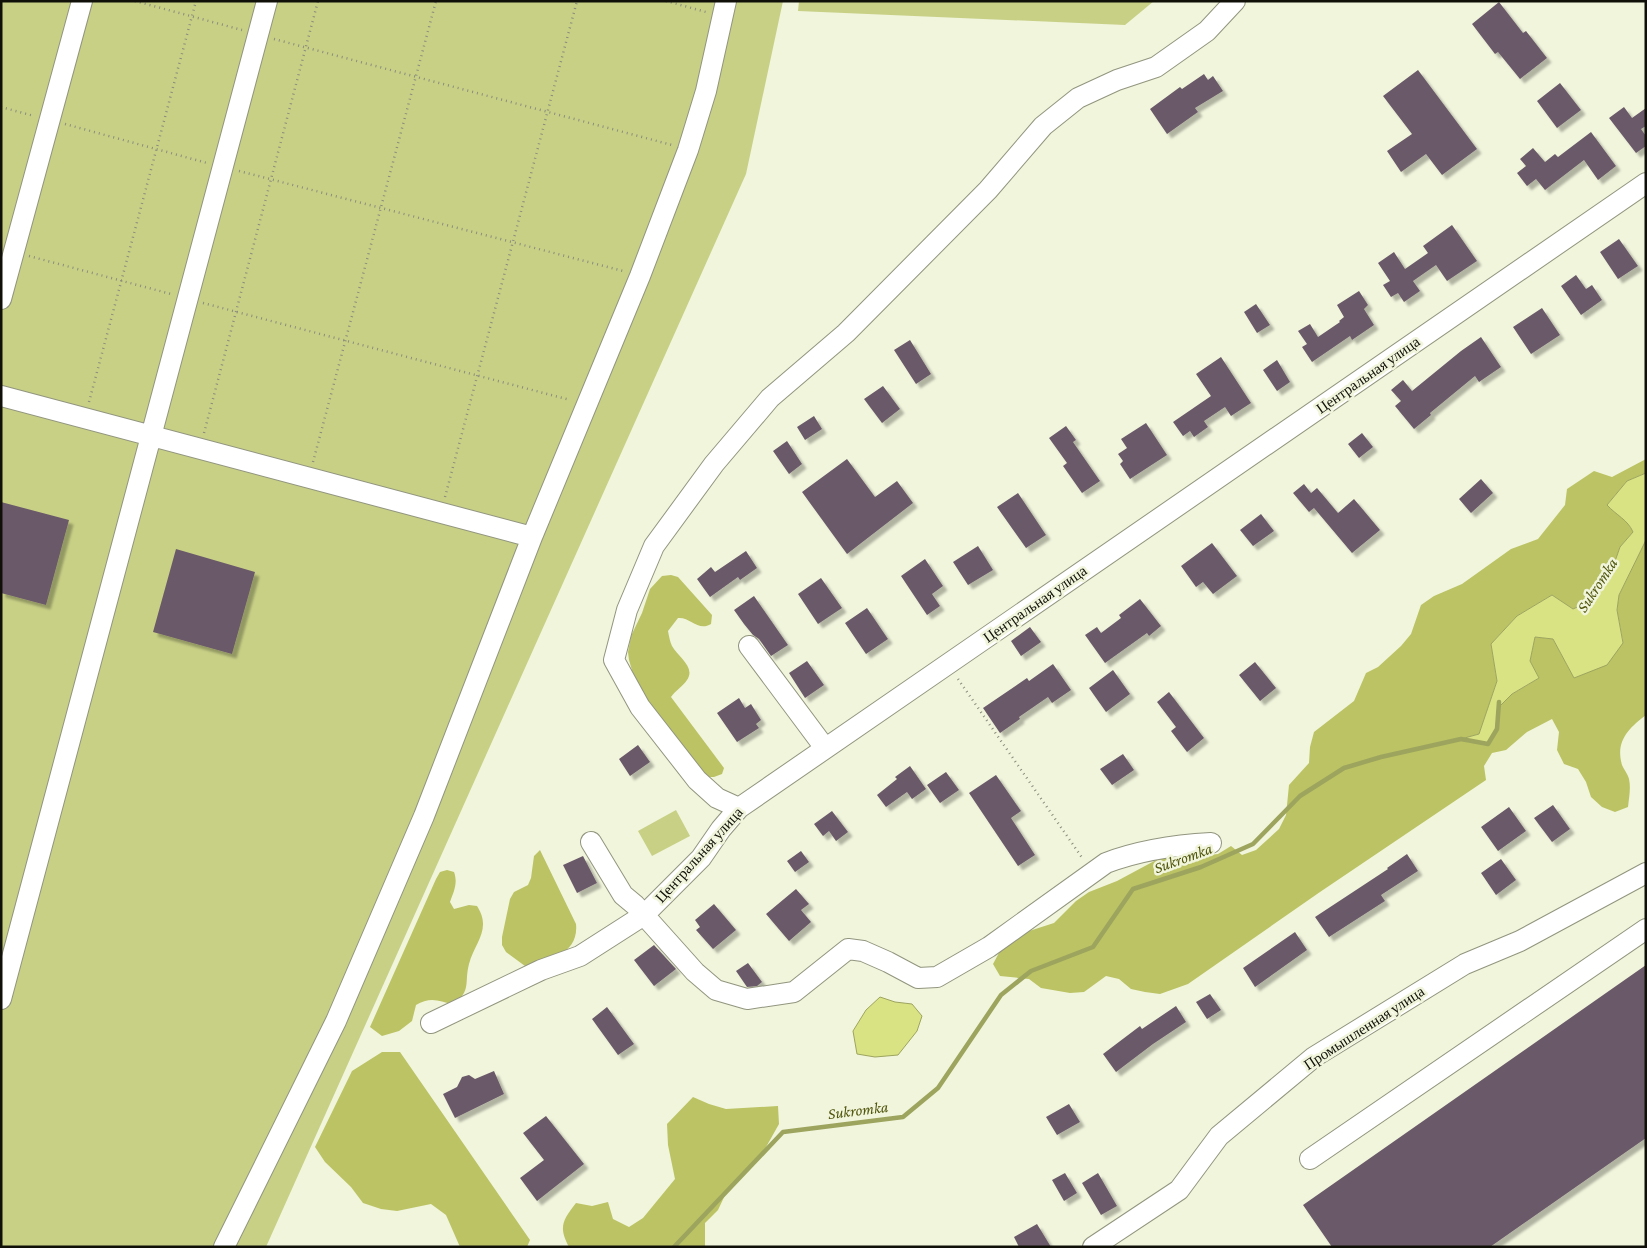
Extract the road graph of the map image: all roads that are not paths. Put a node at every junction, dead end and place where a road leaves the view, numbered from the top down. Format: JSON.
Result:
{"nodes":[{"id":1,"x":82,"y":1,"type":"edge"},
{"id":2,"x":267,"y":1,"type":"edge"},
{"id":3,"x":1235,"y":1,"type":"edge"},
{"id":4,"x":725,"y":9,"type":"edge"},
{"id":5,"x":1646,"y":183,"type":"edge"},
{"id":6,"x":1,"y":298,"type":"edge"},
{"id":7,"x":1,"y":396,"type":"edge"},
{"id":8,"x":150,"y":436,"type":"junction"},
{"id":9,"x":532,"y":537,"type":"junction"},
{"id":10,"x":749,"y":646,"type":"dead end"},
{"id":11,"x":825,"y":748,"type":"junction"},
{"id":12,"x":739,"y":808,"type":"junction"},
{"id":13,"x":592,"y":842,"type":"dead end"},
{"id":14,"x":1211,"y":842,"type":"dead end"},
{"id":15,"x":1646,"y":873,"type":"edge"},
{"id":16,"x":644,"y":915,"type":"junction"},
{"id":17,"x":1646,"y":929,"type":"edge"},
{"id":18,"x":1,"y":1000,"type":"edge"},
{"id":19,"x":431,"y":1024,"type":"dead end"},
{"id":20,"x":1310,"y":1160,"type":"dead end"},
{"id":21,"x":224,"y":1247,"type":"edge"},
{"id":22,"x":1093,"y":1247,"type":"edge"}],
"edges":[{"from":1,"to":6,"type":"street"},
{"from":2,"to":8,"type":"street"},
{"from":3,"to":12,"type":"street"},
{"from":4,"to":9,"type":"street"},
{"from":5,"to":11,"type":"street","name":"Центральная улица"},
{"from":7,"to":8,"type":"street"},
{"from":8,"to":9,"type":"street"},
{"from":8,"to":18,"type":"street"},
{"from":9,"to":21,"type":"street"},
{"from":10,"to":11,"type":"street"},
{"from":11,"to":12,"type":"street","name":"Центральная улица"},
{"from":12,"to":16,"type":"street","name":"Центральная улица"},
{"from":13,"to":16,"type":"street"},
{"from":14,"to":16,"type":"street"},
{"from":15,"to":22,"type":"street","name":"Промышленная улица"},
{"from":16,"to":19,"type":"street","name":"Центральная улица"},
{"from":17,"to":20,"type":"street"}]}
